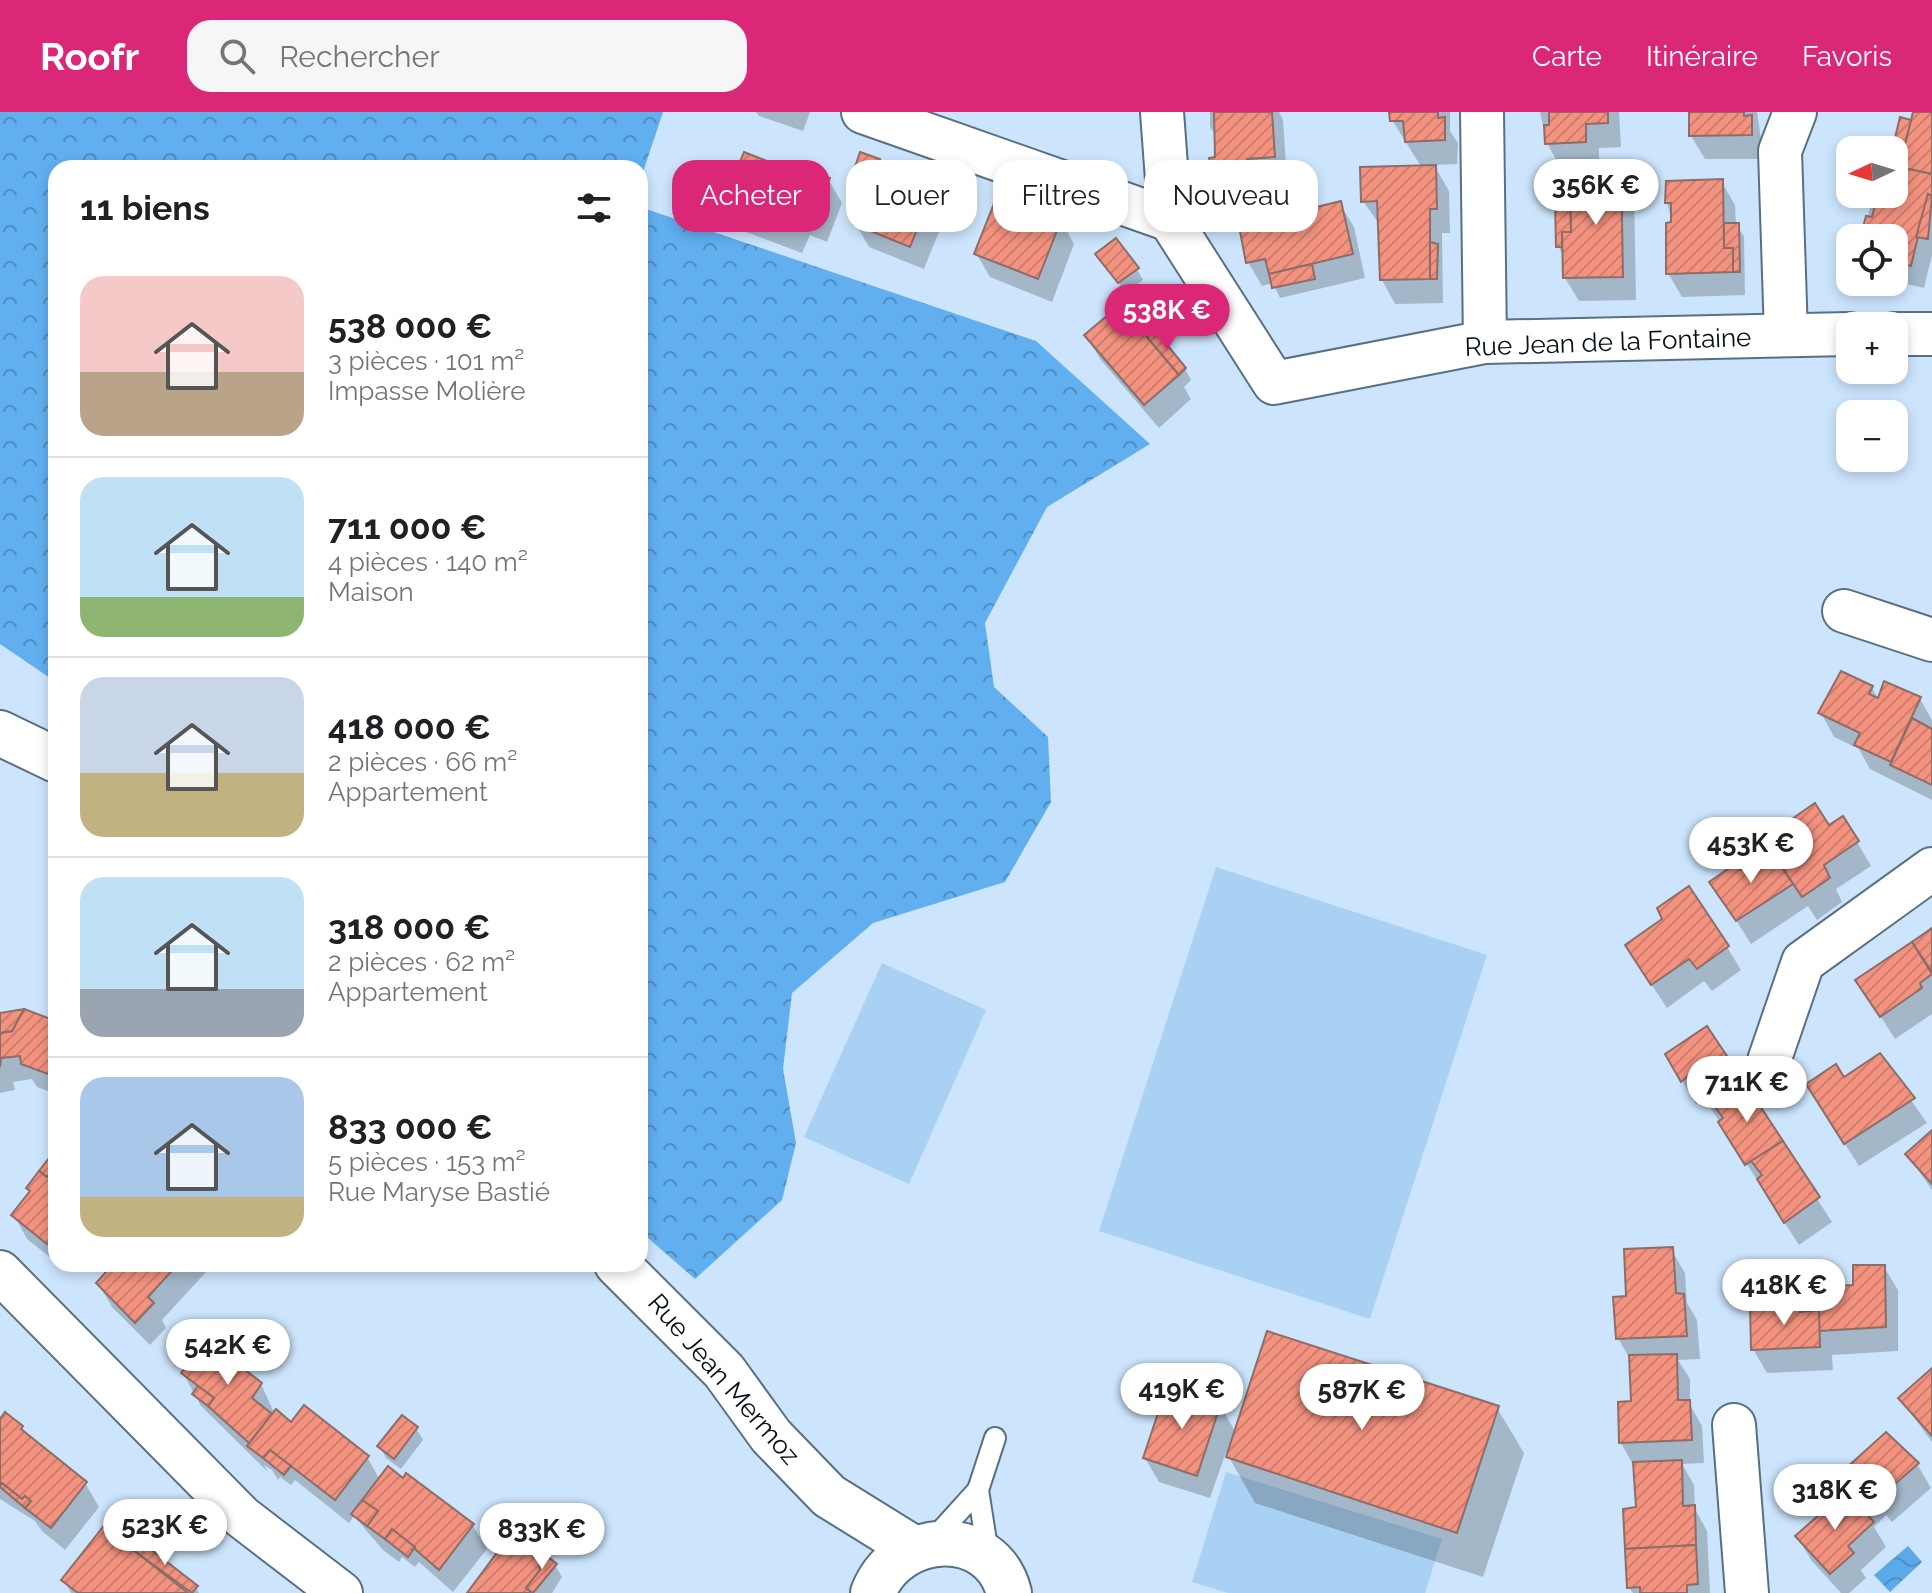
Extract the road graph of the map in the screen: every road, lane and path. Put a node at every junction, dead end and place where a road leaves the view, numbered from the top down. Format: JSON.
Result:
{"nodes":[{"id":1,"x":863,"y":112,"type":"edge"},
{"id":2,"x":1162,"y":112,"type":"edge"},
{"id":3,"x":1482,"y":112,"type":"edge"},
{"id":4,"x":1795,"y":112,"type":"edge"},
{"id":5,"x":1166,"y":160,"type":"edge"},
{"id":6,"x":1144,"y":211,"type":"edge"},
{"id":7,"x":1178,"y":232,"type":"edge"},
{"id":8,"x":1836,"y":334,"type":"edge"},
{"id":9,"x":1908,"y":334,"type":"edge"},
{"id":10,"x":1932,"y":334,"type":"edge"},
{"id":11,"x":1786,"y":335,"type":"junction"},
{"id":12,"x":1485,"y":342,"type":"junction"},
{"id":13,"x":1844,"y":611,"type":"dead end"},
{"id":14,"x":1932,"y":640,"type":"edge"},
{"id":15,"x":0,"y":733,"type":"edge"},
{"id":16,"x":48,"y":756,"type":"edge"},
{"id":17,"x":1932,"y":869,"type":"edge"},
{"id":18,"x":1769,"y":1061,"type":"dead end"},
{"id":19,"x":0,"y":1272,"type":"edge"},
{"id":20,"x":625,"y":1272,"type":"edge"},
{"id":21,"x":1734,"y":1425,"type":"dead end"},
{"id":22,"x":995,"y":1438,"type":"dead end"},
{"id":23,"x":978,"y":1490,"type":"junction"},
{"id":24,"x":829,"y":1496,"type":"junction"},
{"id":25,"x":922,"y":1546,"type":"junction"},
{"id":26,"x":999,"y":1578,"type":"edge"},
{"id":27,"x":341,"y":1593,"type":"edge"},
{"id":28,"x":872,"y":1593,"type":"edge"},
{"id":29,"x":1747,"y":1593,"type":"edge"}],
"edges":[{"from":1,"to":6,"type":"street"},
{"from":2,"to":5,"type":"street"},
{"from":3,"to":12,"type":"street"},
{"from":4,"to":11,"type":"street"},
{"from":7,"to":12,"type":"street","name":"Rue Jean de la Fontaine"},
{"from":8,"to":11,"type":"street","name":"Rue Jean de la Fontaine"},
{"from":9,"to":10,"type":"street"},
{"from":11,"to":12,"type":"street","name":"Rue Jean de la Fontaine"},
{"from":13,"to":14,"type":"street"},
{"from":15,"to":16,"type":"street"},
{"from":17,"to":18,"type":"street"},
{"from":19,"to":27,"type":"street"},
{"from":20,"to":24,"type":"street","name":"Rue Jean Mermoz"},
{"from":21,"to":29,"type":"street"},
{"from":22,"to":23,"type":"lane"},
{"from":23,"to":25,"type":"lane"},
{"from":23,"to":26,"type":"lane"},
{"from":24,"to":25,"type":"street","name":"Rue Jean Mermoz"},
{"from":24,"to":28,"type":"street","name":"Rue Jean Mermoz"},
{"from":25,"to":26,"type":"street"},
{"from":25,"to":28,"type":"street"}]}
